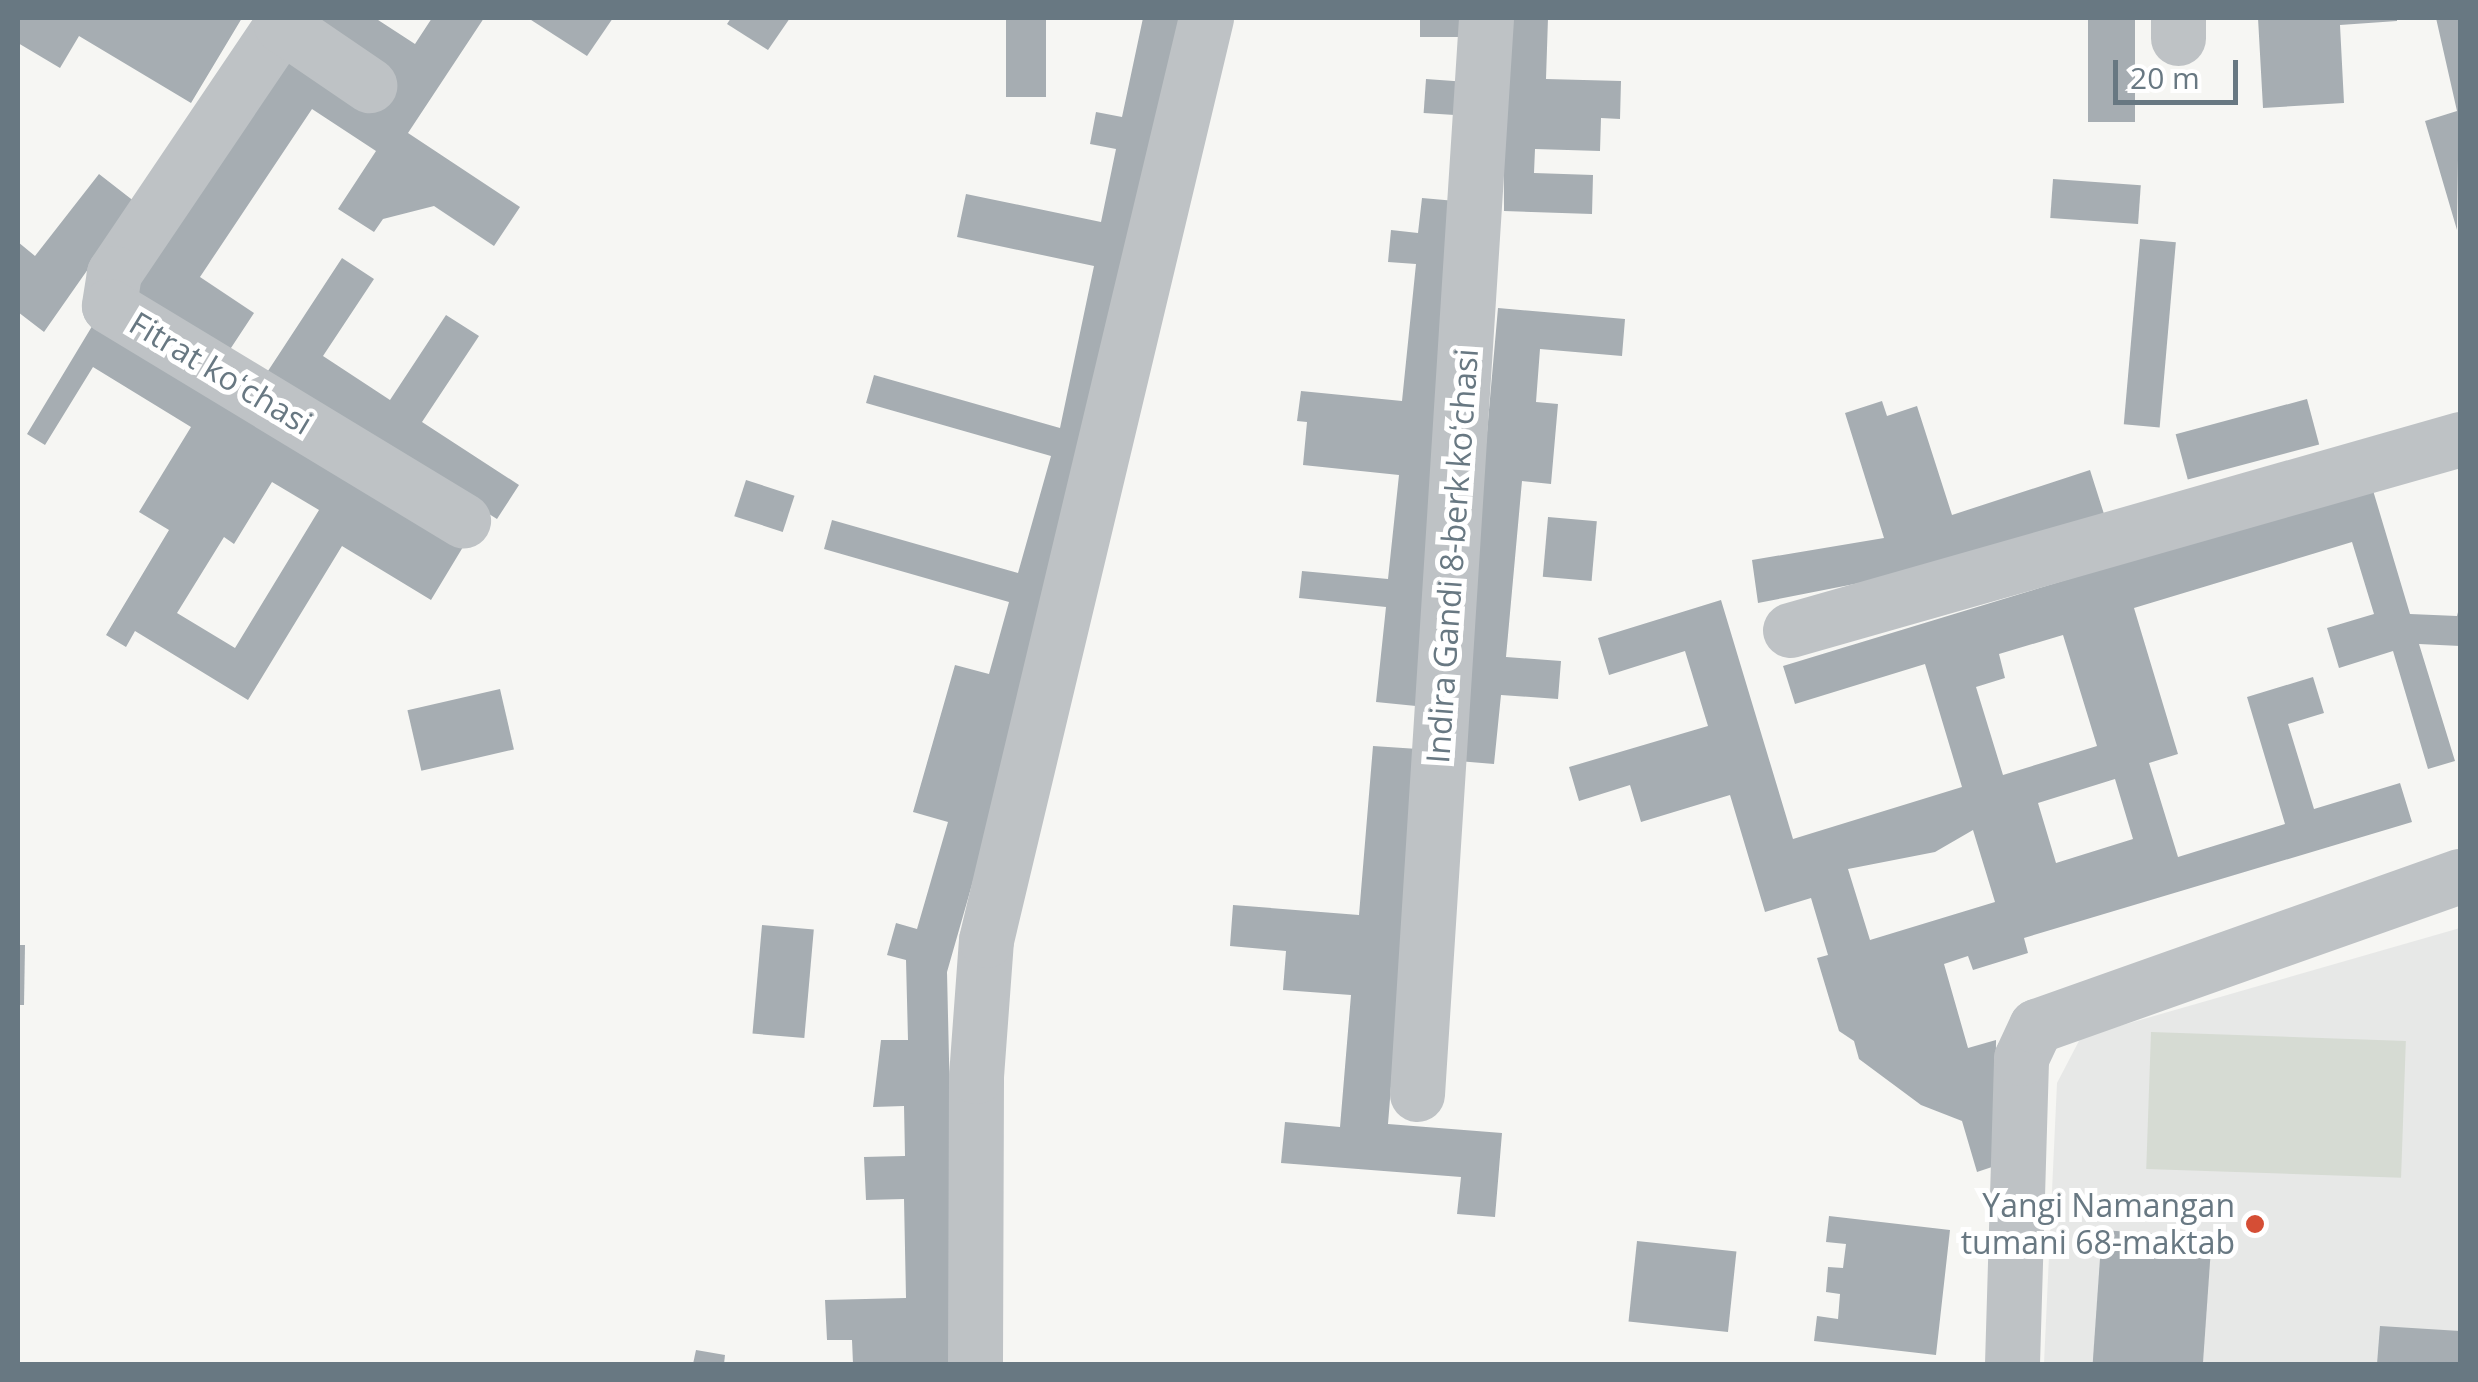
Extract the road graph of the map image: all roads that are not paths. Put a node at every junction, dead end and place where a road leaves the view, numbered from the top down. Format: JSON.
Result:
{"nodes":[{"id":1,"x":1206,"y":18,"type":"edge"},
{"id":2,"x":1486,"y":18,"type":"edge"},
{"id":3,"x":283,"y":21,"type":"edge"},
{"id":4,"x":369,"y":85,"type":"dead end"},
{"id":5,"x":2460,"y":439,"type":"edge"},
{"id":6,"x":463,"y":520,"type":"dead end"},
{"id":7,"x":1790,"y":630,"type":"dead end"},
{"id":8,"x":2460,"y":876,"type":"edge"},
{"id":9,"x":1417,"y":1094,"type":"dead end"},
{"id":10,"x":975,"y":1364,"type":"edge"},
{"id":11,"x":2012,"y":1364,"type":"edge"}],
"edges":[{"from":1,"to":10,"type":"street"},
{"from":2,"to":9,"type":"street","name":"Indira Gandi 8-berk koʻchasi"},
{"from":3,"to":4,"type":"street","name":"Fitrat koʻchasi"},
{"from":3,"to":6,"type":"street","name":"Fitrat koʻchasi"},
{"from":5,"to":7,"type":"street"},
{"from":8,"to":11,"type":"street"}]}
